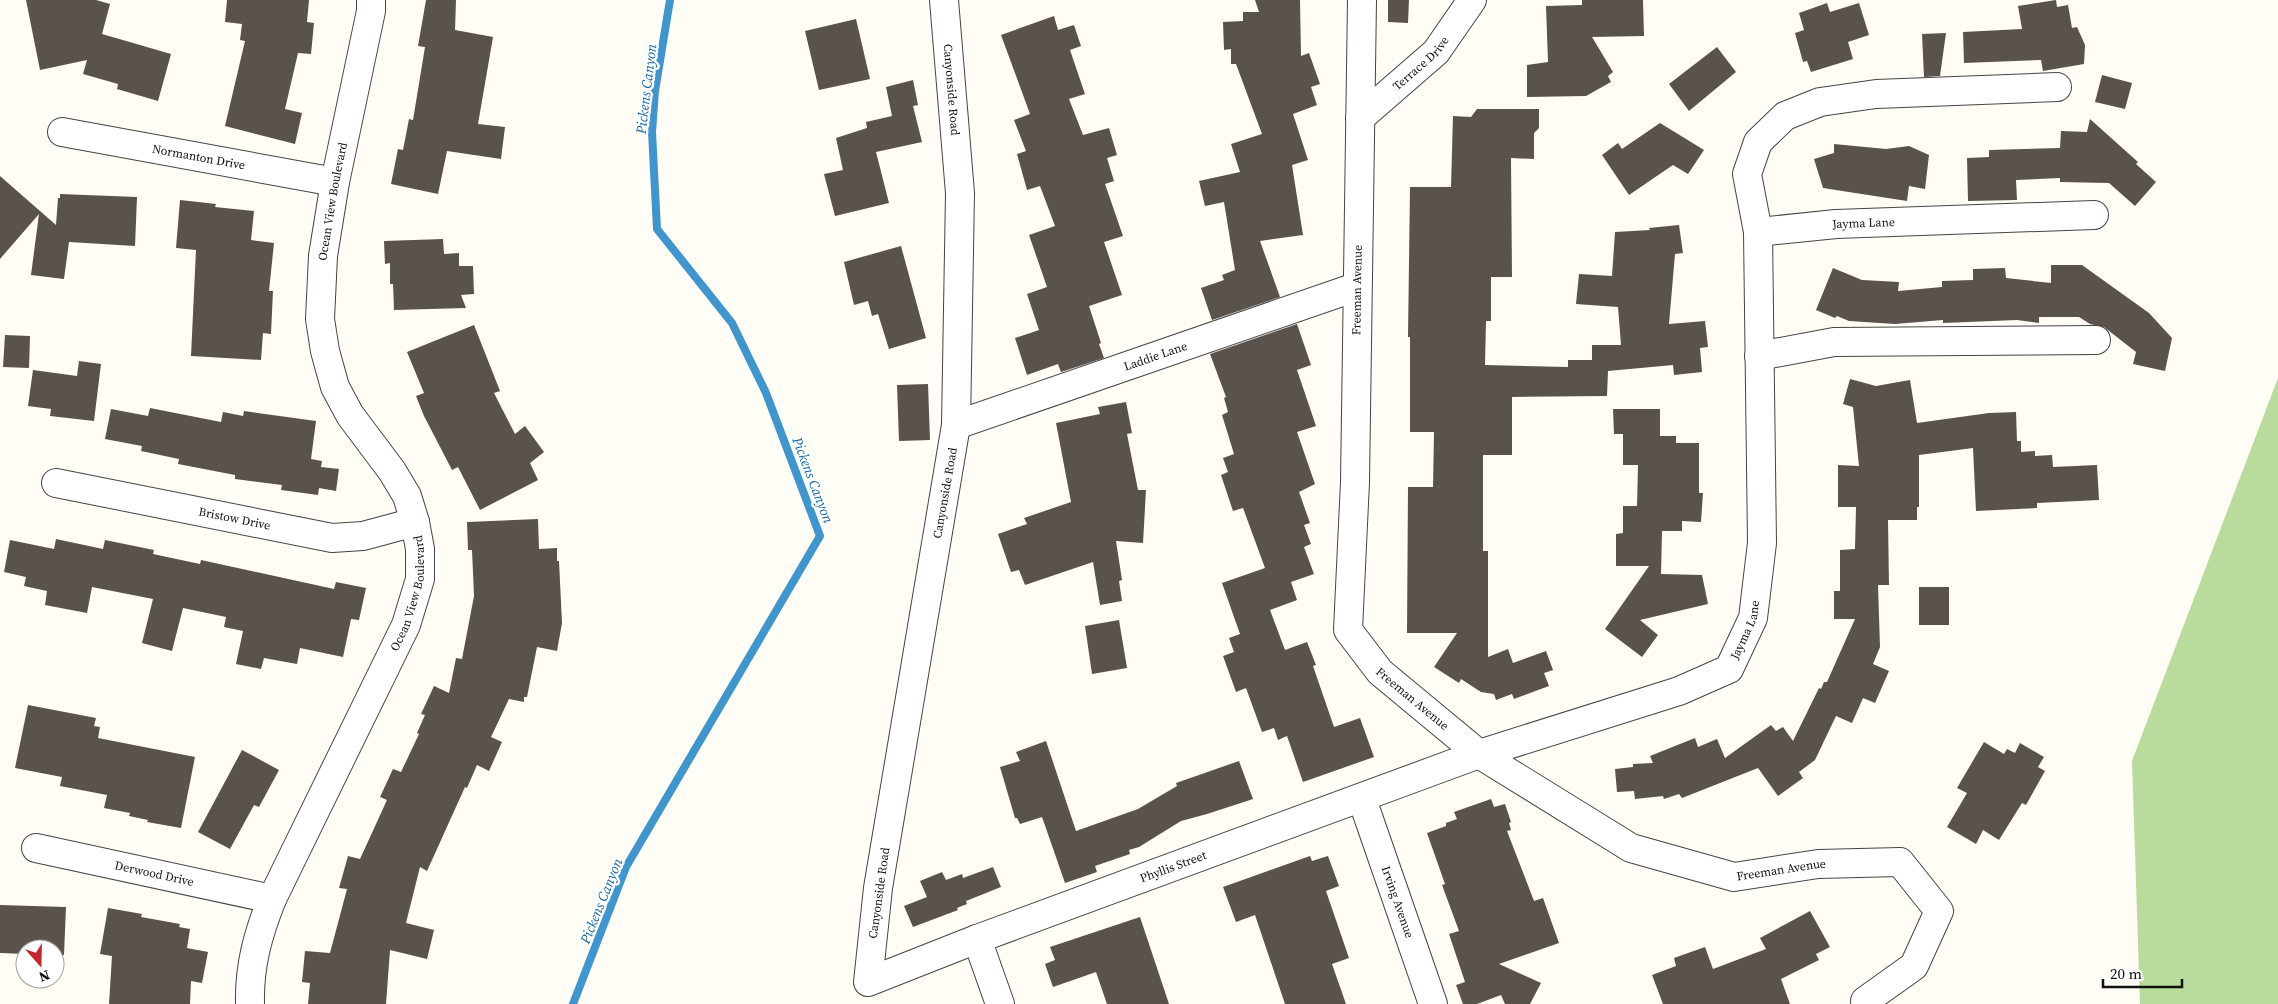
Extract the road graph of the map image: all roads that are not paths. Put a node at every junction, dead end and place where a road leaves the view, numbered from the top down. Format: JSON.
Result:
{"nodes":[{"id":1,"x":371,"y":0,"type":"edge"},
{"id":2,"x":944,"y":0,"type":"edge"},
{"id":3,"x":1362,"y":0,"type":"edge"},
{"id":4,"x":1472,"y":0,"type":"edge"},
{"id":5,"x":2057,"y":87,"type":"dead end"},
{"id":6,"x":1360,"y":118,"type":"junction"},
{"id":7,"x":62,"y":132,"type":"dead end"},
{"id":8,"x":335,"y":182,"type":"junction"},
{"id":9,"x":2094,"y":215,"type":"dead end"},
{"id":10,"x":1758,"y":232,"type":"junction"},
{"id":11,"x":1356,"y":287,"type":"junction"},
{"id":12,"x":2096,"y":340,"type":"dead end"},
{"id":13,"x":1759,"y":356,"type":"junction"},
{"id":14,"x":956,"y":425,"type":"junction"},
{"id":15,"x":56,"y":483,"type":"dead end"},
{"id":16,"x":415,"y":522,"type":"junction"},
{"id":17,"x":1479,"y":754,"type":"junction"},
{"id":18,"x":1362,"y":799,"type":"junction"},
{"id":19,"x":36,"y":848,"type":"dead end"},
{"id":20,"x":272,"y":899,"type":"junction"},
{"id":21,"x":977,"y":938,"type":"junction"},
{"id":22,"x":868,"y":982,"type":"joint"},
{"id":23,"x":250,"y":1004,"type":"edge"},
{"id":24,"x":1000,"y":1004,"type":"edge"},
{"id":25,"x":1433,"y":1004,"type":"edge"},
{"id":26,"x":1866,"y":1004,"type":"edge"}],
"edges":[{"from":1,"to":8,"type":"street","name":"Ocean View Boulevard"},
{"from":2,"to":14,"type":"street","name":"Canyonside Road"},
{"from":3,"to":6,"type":"street","name":"Freeman Avenue"},
{"from":4,"to":6,"type":"street","name":"Terrace Drive"},
{"from":5,"to":10,"type":"street"},
{"from":6,"to":11,"type":"street","name":"Freeman Avenue"},
{"from":7,"to":8,"type":"street","name":"Normanton Drive"},
{"from":8,"to":16,"type":"street","name":"Ocean View Boulevard"},
{"from":9,"to":10,"type":"street","name":"Jayma Lane"},
{"from":10,"to":13,"type":"street","name":"Jayma Lane"},
{"from":11,"to":14,"type":"street","name":"Laddie Lane"},
{"from":11,"to":17,"type":"street","name":"Freeman Avenue"},
{"from":12,"to":13,"type":"street"},
{"from":13,"to":17,"type":"street","name":"Jayma Lane"},
{"from":14,"to":22,"type":"street","name":"Canyonside Road"},
{"from":15,"to":16,"type":"street","name":"Bristow Drive"},
{"from":16,"to":20,"type":"street","name":"Ocean View Boulevard"},
{"from":17,"to":18,"type":"street","name":"Phyllis Street"},
{"from":17,"to":26,"type":"street","name":"Freeman Avenue"},
{"from":18,"to":21,"type":"street","name":"Phyllis Street"},
{"from":18,"to":25,"type":"street","name":"Irving Avenue"},
{"from":19,"to":20,"type":"street","name":"Derwood Drive"},
{"from":20,"to":23,"type":"street","name":"Ocean View Boulevard"},
{"from":21,"to":22,"type":"street","name":"Phyllis Street"},
{"from":21,"to":24,"type":"street"}]}
